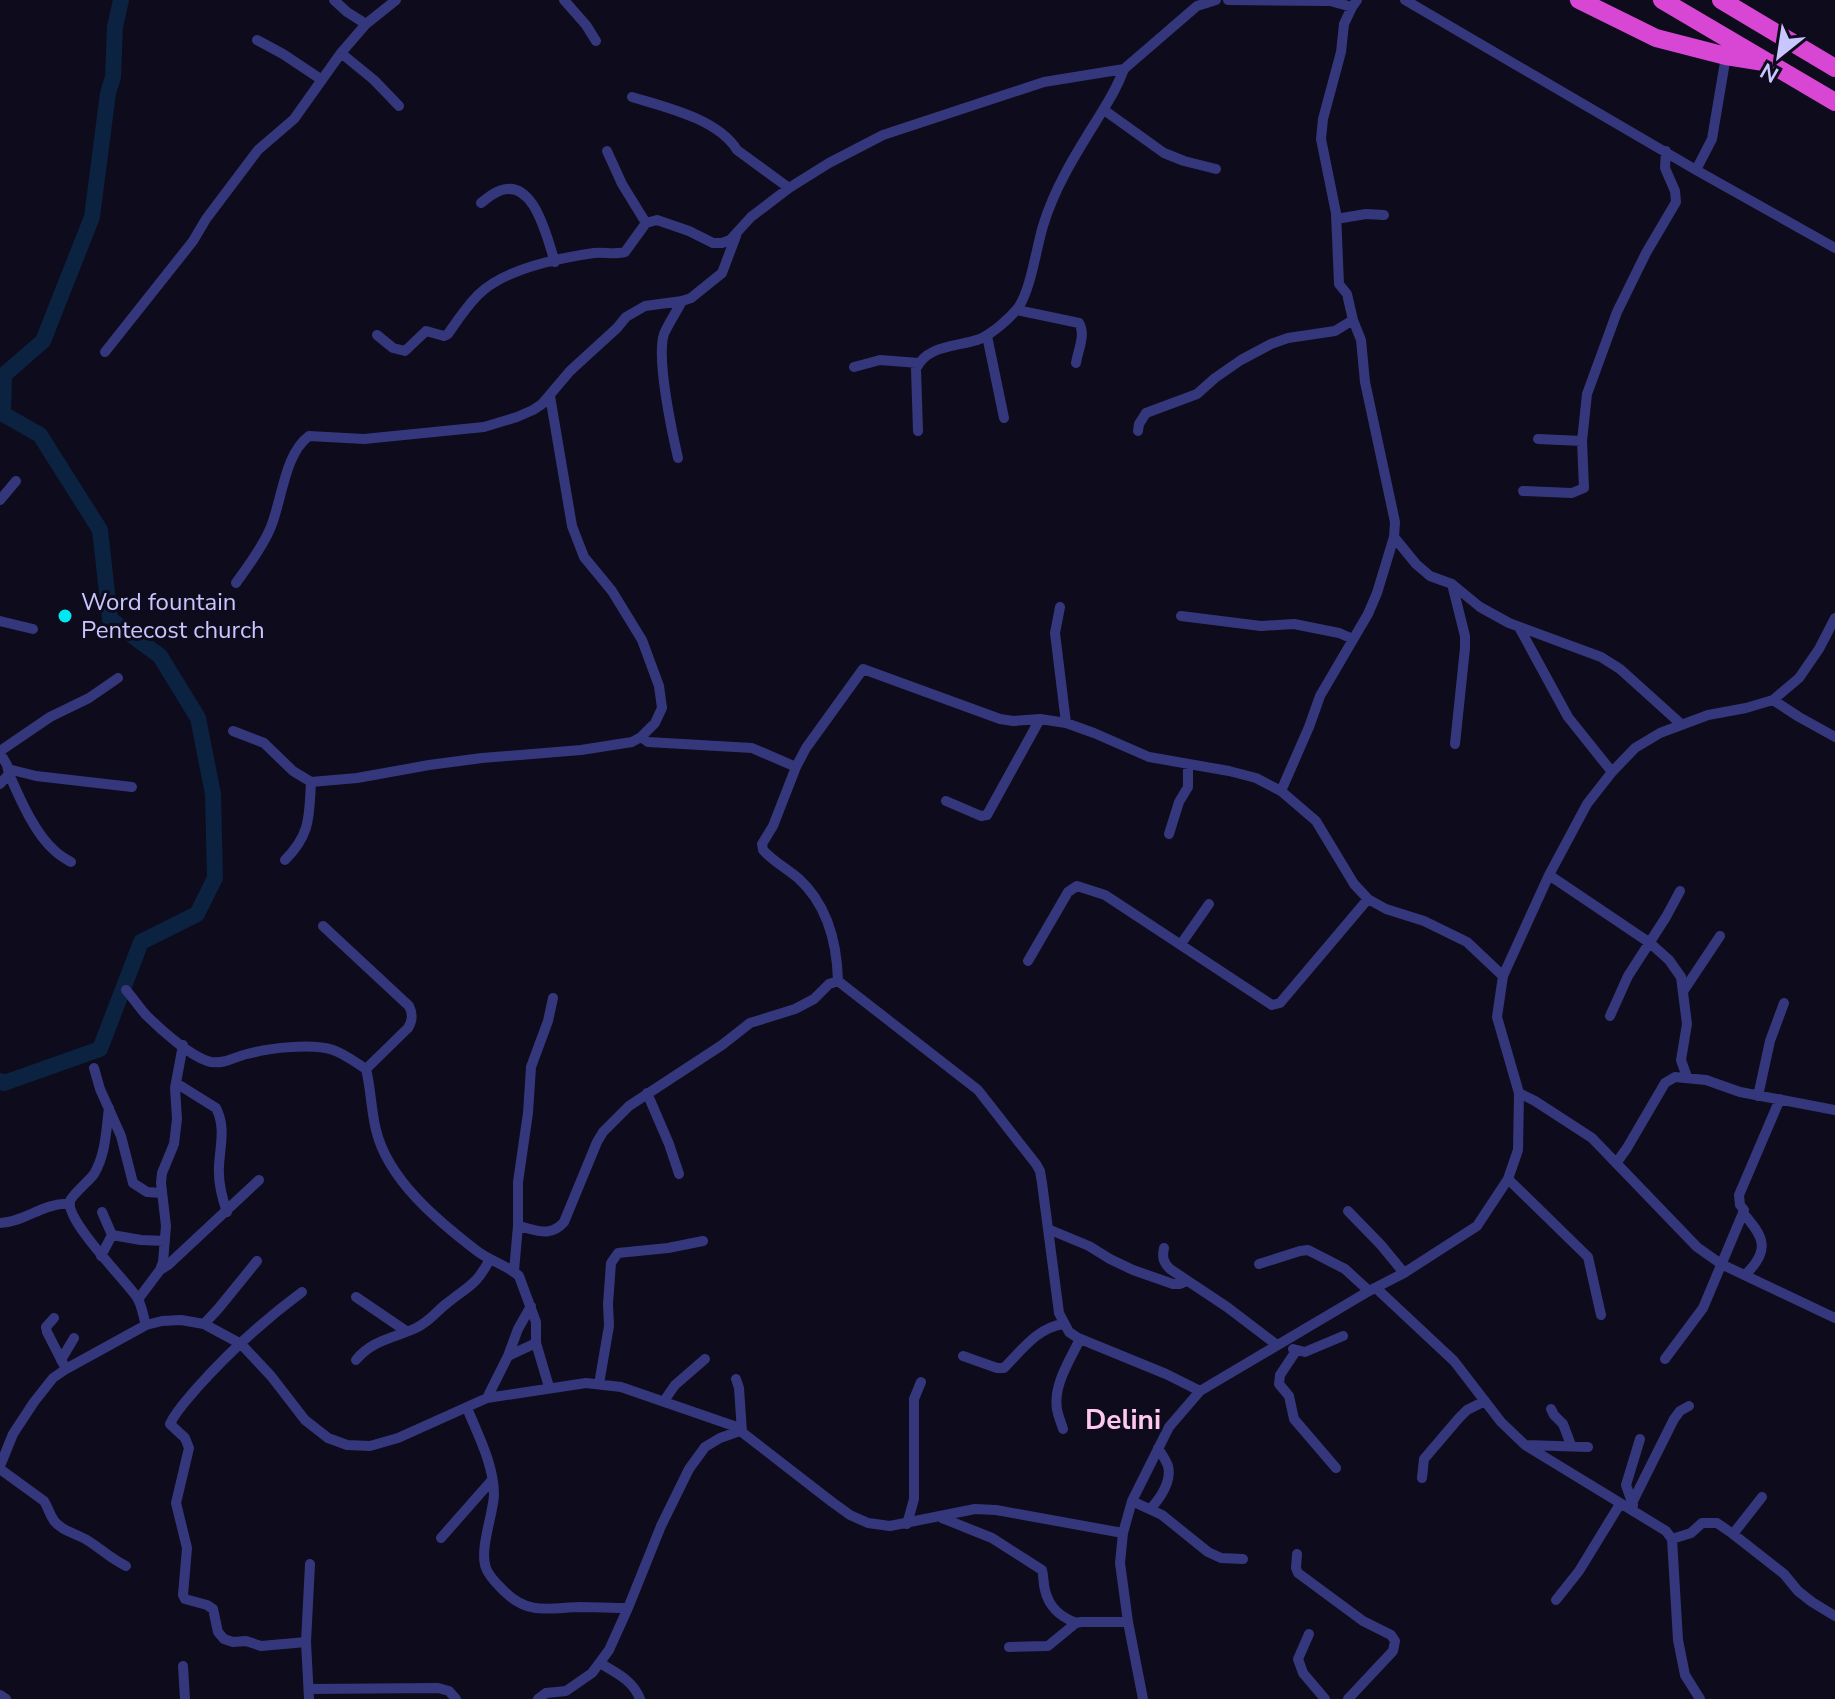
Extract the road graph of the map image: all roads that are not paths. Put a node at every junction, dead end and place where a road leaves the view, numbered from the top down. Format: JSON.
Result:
{"nodes":[{"id":1,"x":334,"y":0,"type":"edge"},
{"id":2,"x":396,"y":0,"type":"edge"},
{"id":3,"x":564,"y":0,"type":"edge"},
{"id":4,"x":1216,"y":0,"type":"edge"},
{"id":5,"x":1228,"y":0,"type":"edge"},
{"id":6,"x":1405,"y":0,"type":"edge"},
{"id":7,"x":1579,"y":0,"type":"edge"},
{"id":8,"x":1662,"y":0,"type":"edge"},
{"id":9,"x":1721,"y":0,"type":"edge"},
{"id":10,"x":1747,"y":0,"type":"edge"},
{"id":11,"x":1354,"y":3,"type":"edge"},
{"id":12,"x":366,"y":24,"type":"junction"},
{"id":13,"x":1770,"y":29,"type":"junction"},
{"id":14,"x":257,"y":40,"type":"dead end"},
{"id":15,"x":596,"y":41,"type":"dead end"},
{"id":16,"x":341,"y":53,"type":"junction"},
{"id":17,"x":1726,"y":56,"type":"junction"},
{"id":18,"x":1770,"y":63,"type":"junction"},
{"id":19,"x":1835,"y":68,"type":"edge"},
{"id":20,"x":1124,"y":69,"type":"junction"},
{"id":21,"x":322,"y":80,"type":"junction"},
{"id":22,"x":632,"y":97,"type":"dead end"},
{"id":23,"x":1835,"y":102,"type":"edge"},
{"id":24,"x":399,"y":106,"type":"dead end"},
{"id":25,"x":1104,"y":110,"type":"junction"},
{"id":26,"x":607,"y":151,"type":"dead end"},
{"id":27,"x":1666,"y":151,"type":"junction"},
{"id":28,"x":1216,"y":169,"type":"dead end"},
{"id":29,"x":1696,"y":170,"type":"junction"},
{"id":30,"x":789,"y":188,"type":"junction"},
{"id":31,"x":481,"y":203,"type":"dead end"},
{"id":32,"x":1384,"y":215,"type":"dead end"},
{"id":33,"x":1336,"y":219,"type":"junction"},
{"id":34,"x":646,"y":223,"type":"junction"},
{"id":35,"x":736,"y":234,"type":"junction"},
{"id":36,"x":1835,"y":248,"type":"edge"},
{"id":37,"x":555,"y":262,"type":"junction"},
{"id":38,"x":682,"y":301,"type":"junction"},
{"id":39,"x":1017,"y":310,"type":"junction"},
{"id":40,"x":1353,"y":320,"type":"junction"},
{"id":41,"x":377,"y":335,"type":"dead end"},
{"id":42,"x":987,"y":336,"type":"junction"},
{"id":43,"x":105,"y":352,"type":"dead end"},
{"id":44,"x":919,"y":363,"type":"junction"},
{"id":45,"x":1076,"y":363,"type":"dead end"},
{"id":46,"x":854,"y":367,"type":"dead end"},
{"id":47,"x":550,"y":396,"type":"junction"},
{"id":48,"x":1004,"y":418,"type":"dead end"},
{"id":49,"x":918,"y":431,"type":"dead end"},
{"id":50,"x":1138,"y":431,"type":"dead end"},
{"id":51,"x":1538,"y":439,"type":"dead end"},
{"id":52,"x":1582,"y":441,"type":"junction"},
{"id":53,"x":678,"y":458,"type":"dead end"},
{"id":54,"x":16,"y":481,"type":"dead end"},
{"id":55,"x":1523,"y":491,"type":"dead end"},
{"id":56,"x":0,"y":500,"type":"edge"},
{"id":57,"x":1394,"y":537,"type":"junction"},
{"id":58,"x":236,"y":583,"type":"dead end"},
{"id":59,"x":1452,"y":584,"type":"junction"},
{"id":60,"x":1060,"y":607,"type":"dead end"},
{"id":61,"x":1181,"y":616,"type":"dead end"},
{"id":62,"x":1835,"y":618,"type":"edge"},
{"id":63,"x":0,"y":621,"type":"edge"},
{"id":64,"x":1519,"y":627,"type":"junction"},
{"id":65,"x":33,"y":629,"type":"dead end"},
{"id":66,"x":1353,"y":639,"type":"junction"},
{"id":67,"x":118,"y":678,"type":"dead end"},
{"id":68,"x":1773,"y":700,"type":"junction"},
{"id":69,"x":1040,"y":719,"type":"junction"},
{"id":70,"x":1066,"y":723,"type":"junction"},
{"id":71,"x":1681,"y":724,"type":"junction"},
{"id":72,"x":233,"y":731,"type":"dead end"},
{"id":73,"x":641,"y":737,"type":"junction"},
{"id":74,"x":1835,"y":737,"type":"edge"},
{"id":75,"x":1455,"y":744,"type":"dead end"},
{"id":76,"x":0,"y":752,"type":"edge"},
{"id":77,"x":1188,"y":764,"type":"junction"},
{"id":78,"x":796,"y":767,"type":"junction"},
{"id":79,"x":8,"y":772,"type":"junction"},
{"id":80,"x":1612,"y":772,"type":"junction"},
{"id":81,"x":311,"y":782,"type":"junction"},
{"id":82,"x":0,"y":784,"type":"edge"},
{"id":83,"x":132,"y":787,"type":"dead end"},
{"id":84,"x":1281,"y":791,"type":"junction"},
{"id":85,"x":946,"y":801,"type":"dead end"},
{"id":86,"x":1169,"y":834,"type":"dead end"},
{"id":87,"x":285,"y":860,"type":"dead end"},
{"id":88,"x":71,"y":862,"type":"dead end"},
{"id":89,"x":1549,"y":875,"type":"junction"},
{"id":90,"x":1680,"y":891,"type":"dead end"},
{"id":91,"x":1368,"y":899,"type":"junction"},
{"id":92,"x":1209,"y":904,"type":"dead end"},
{"id":93,"x":323,"y":926,"type":"dead end"},
{"id":94,"x":1720,"y":936,"type":"dead end"},
{"id":95,"x":1650,"y":943,"type":"junction"},
{"id":96,"x":1181,"y":944,"type":"junction"},
{"id":97,"x":1028,"y":961,"type":"dead end"},
{"id":98,"x":1503,"y":976,"type":"junction"},
{"id":99,"x":838,"y":981,"type":"junction"},
{"id":100,"x":126,"y":990,"type":"dead end"},
{"id":101,"x":1684,"y":990,"type":"junction"},
{"id":102,"x":553,"y":998,"type":"dead end"},
{"id":103,"x":1784,"y":1003,"type":"dead end"},
{"id":104,"x":1610,"y":1016,"type":"dead end"},
{"id":105,"x":183,"y":1045,"type":"junction"},
{"id":106,"x":94,"y":1068,"type":"dead end"},
{"id":107,"x":366,"y":1069,"type":"junction"},
{"id":108,"x":1687,"y":1077,"type":"junction"},
{"id":109,"x":176,"y":1083,"type":"junction"},
{"id":110,"x":647,"y":1093,"type":"junction"},
{"id":111,"x":1519,"y":1093,"type":"junction"},
{"id":112,"x":1758,"y":1096,"type":"junction"},
{"id":113,"x":1780,"y":1099,"type":"junction"},
{"id":114,"x":109,"y":1108,"type":"junction"},
{"id":115,"x":1835,"y":1110,"type":"edge"},
{"id":116,"x":1617,"y":1162,"type":"junction"},
{"id":117,"x":679,"y":1174,"type":"dead end"},
{"id":118,"x":1508,"y":1179,"type":"junction"},
{"id":119,"x":259,"y":1180,"type":"dead end"},
{"id":120,"x":162,"y":1193,"type":"junction"},
{"id":121,"x":70,"y":1204,"type":"junction"},
{"id":122,"x":1348,"y":1211,"type":"dead end"},
{"id":123,"x":102,"y":1212,"type":"dead end"},
{"id":124,"x":227,"y":1212,"type":"junction"},
{"id":125,"x":1743,"y":1213,"type":"junction"},
{"id":126,"x":0,"y":1223,"type":"edge"},
{"id":127,"x":518,"y":1226,"type":"junction"},
{"id":128,"x":1048,"y":1229,"type":"junction"},
{"id":129,"x":112,"y":1235,"type":"junction"},
{"id":130,"x":165,"y":1241,"type":"junction"},
{"id":131,"x":703,"y":1241,"type":"dead end"},
{"id":132,"x":1164,"y":1248,"type":"dead end"},
{"id":133,"x":101,"y":1256,"type":"junction"},
{"id":134,"x":490,"y":1259,"type":"junction"},
{"id":135,"x":257,"y":1261,"type":"dead end"},
{"id":136,"x":1259,"y":1264,"type":"dead end"},
{"id":137,"x":1721,"y":1264,"type":"junction"},
{"id":138,"x":160,"y":1270,"type":"junction"},
{"id":139,"x":514,"y":1271,"type":"junction"},
{"id":140,"x":1404,"y":1273,"type":"junction"},
{"id":141,"x":1745,"y":1275,"type":"junction"},
{"id":142,"x":1187,"y":1281,"type":"junction"},
{"id":143,"x":1372,"y":1290,"type":"junction"},
{"id":144,"x":302,"y":1292,"type":"dead end"},
{"id":145,"x":356,"y":1297,"type":"dead end"},
{"id":146,"x":139,"y":1298,"type":"junction"},
{"id":147,"x":531,"y":1306,"type":"junction"},
{"id":148,"x":1601,"y":1315,"type":"dead end"},
{"id":149,"x":54,"y":1318,"type":"dead end"},
{"id":150,"x":1835,"y":1318,"type":"edge"},
{"id":151,"x":204,"y":1324,"type":"junction"},
{"id":152,"x":1063,"y":1324,"type":"junction"},
{"id":153,"x":146,"y":1325,"type":"junction"},
{"id":154,"x":406,"y":1331,"type":"junction"},
{"id":155,"x":1343,"y":1336,"type":"dead end"},
{"id":156,"x":74,"y":1338,"type":"dead end"},
{"id":157,"x":1080,"y":1339,"type":"junction"},
{"id":158,"x":536,"y":1343,"type":"junction"},
{"id":159,"x":1282,"y":1343,"type":"junction"},
{"id":160,"x":241,"y":1344,"type":"junction"},
{"id":161,"x":1296,"y":1351,"type":"junction"},
{"id":162,"x":508,"y":1356,"type":"junction"},
{"id":163,"x":963,"y":1356,"type":"dead end"},
{"id":164,"x":705,"y":1359,"type":"dead end"},
{"id":165,"x":1665,"y":1359,"type":"dead end"},
{"id":166,"x":356,"y":1360,"type":"dead end"},
{"id":167,"x":64,"y":1364,"type":"junction"},
{"id":168,"x":736,"y":1379,"type":"dead end"},
{"id":169,"x":921,"y":1382,"type":"dead end"},
{"id":170,"x":599,"y":1384,"type":"junction"},
{"id":171,"x":549,"y":1387,"type":"junction"},
{"id":172,"x":1200,"y":1391,"type":"junction"},
{"id":173,"x":487,"y":1398,"type":"junction"},
{"id":174,"x":664,"y":1401,"type":"junction"},
{"id":175,"x":1485,"y":1401,"type":"junction"},
{"id":176,"x":1689,"y":1406,"type":"dead end"},
{"id":177,"x":467,"y":1408,"type":"junction"},
{"id":178,"x":1551,"y":1409,"type":"dead end"},
{"id":179,"x":1063,"y":1429,"type":"dead end"},
{"id":180,"x":741,"y":1431,"type":"junction"},
{"id":181,"x":1640,"y":1439,"type":"dead end"},
{"id":182,"x":1525,"y":1445,"type":"junction"},
{"id":183,"x":1571,"y":1445,"type":"junction"},
{"id":184,"x":1588,"y":1447,"type":"dead end"},
{"id":185,"x":1158,"y":1448,"type":"junction"},
{"id":186,"x":0,"y":1468,"type":"edge"},
{"id":187,"x":1336,"y":1468,"type":"dead end"},
{"id":188,"x":1422,"y":1478,"type":"dead end"},
{"id":189,"x":492,"y":1480,"type":"junction"},
{"id":190,"x":1762,"y":1497,"type":"dead end"},
{"id":191,"x":1132,"y":1501,"type":"junction"},
{"id":192,"x":1626,"y":1504,"type":"junction"},
{"id":193,"x":1150,"y":1509,"type":"junction"},
{"id":194,"x":938,"y":1517,"type":"junction"},
{"id":195,"x":907,"y":1524,"type":"junction"},
{"id":196,"x":1123,"y":1533,"type":"junction"},
{"id":197,"x":1733,"y":1534,"type":"junction"},
{"id":198,"x":441,"y":1538,"type":"dead end"},
{"id":199,"x":1672,"y":1539,"type":"junction"},
{"id":200,"x":1297,"y":1554,"type":"dead end"},
{"id":201,"x":1243,"y":1559,"type":"dead end"},
{"id":202,"x":310,"y":1564,"type":"dead end"},
{"id":203,"x":126,"y":1566,"type":"dead end"},
{"id":204,"x":1556,"y":1600,"type":"dead end"},
{"id":205,"x":628,"y":1608,"type":"junction"},
{"id":206,"x":1835,"y":1616,"type":"edge"},
{"id":207,"x":1128,"y":1622,"type":"junction"},
{"id":208,"x":1076,"y":1623,"type":"junction"},
{"id":209,"x":1309,"y":1634,"type":"dead end"},
{"id":210,"x":306,"y":1642,"type":"junction"},
{"id":211,"x":1009,"y":1647,"type":"dead end"},
{"id":212,"x":600,"y":1663,"type":"junction"},
{"id":213,"x":183,"y":1666,"type":"dead end"},
{"id":214,"x":331,"y":1689,"type":"junction"},
{"id":215,"x":309,"y":1694,"type":"edge"},
{"id":216,"x":0,"y":1695,"type":"edge"},
{"id":217,"x":6,"y":1699,"type":"edge"},
{"id":218,"x":185,"y":1699,"type":"edge"},
{"id":219,"x":323,"y":1699,"type":"edge"},
{"id":220,"x":456,"y":1699,"type":"edge"},
{"id":221,"x":538,"y":1699,"type":"edge"},
{"id":222,"x":640,"y":1699,"type":"edge"},
{"id":223,"x":1143,"y":1699,"type":"edge"},
{"id":224,"x":1325,"y":1699,"type":"edge"},
{"id":225,"x":1348,"y":1699,"type":"edge"},
{"id":226,"x":1700,"y":1699,"type":"edge"}],
"edges":[{"from":1,"to":12,"type":"street"},
{"from":2,"to":12,"type":"street"},
{"from":3,"to":15,"type":"street"},
{"from":4,"to":20,"type":"street"},
{"from":5,"to":11,"type":"street"},
{"from":6,"to":27,"type":"street"},
{"from":7,"to":17,"type":"highway"},
{"from":8,"to":18,"type":"highway"},
{"from":9,"to":13,"type":"highway"},
{"from":10,"to":13,"type":"highway"},
{"from":11,"to":33,"type":"street"},
{"from":12,"to":16,"type":"street"},
{"from":13,"to":19,"type":"highway"},
{"from":14,"to":21,"type":"street"},
{"from":16,"to":21,"type":"street"},
{"from":16,"to":24,"type":"street"},
{"from":17,"to":18,"type":"highway"},
{"from":17,"to":29,"type":"street"},
{"from":18,"to":23,"type":"highway"},
{"from":20,"to":25,"type":"street"},
{"from":20,"to":30,"type":"street"},
{"from":21,"to":43,"type":"street"},
{"from":22,"to":30,"type":"street"},
{"from":25,"to":28,"type":"street"},
{"from":25,"to":39,"type":"street"},
{"from":26,"to":34,"type":"street"},
{"from":27,"to":29,"type":"street"},
{"from":27,"to":52,"type":"street"},
{"from":29,"to":36,"type":"street"},
{"from":30,"to":35,"type":"street"},
{"from":31,"to":37,"type":"street"},
{"from":32,"to":33,"type":"street"},
{"from":33,"to":40,"type":"street"},
{"from":34,"to":35,"type":"street"},
{"from":34,"to":37,"type":"street"},
{"from":35,"to":38,"type":"street"},
{"from":37,"to":41,"type":"street"},
{"from":38,"to":47,"type":"street"},
{"from":38,"to":53,"type":"street"},
{"from":39,"to":42,"type":"street"},
{"from":39,"to":45,"type":"street"},
{"from":40,"to":50,"type":"street"},
{"from":40,"to":57,"type":"street"},
{"from":42,"to":44,"type":"street"},
{"from":42,"to":48,"type":"street"},
{"from":44,"to":46,"type":"street"},
{"from":44,"to":49,"type":"street"},
{"from":47,"to":58,"type":"street"},
{"from":47,"to":73,"type":"street"},
{"from":51,"to":52,"type":"street"},
{"from":52,"to":55,"type":"street"},
{"from":54,"to":56,"type":"street"},
{"from":57,"to":59,"type":"street"},
{"from":57,"to":66,"type":"street"},
{"from":59,"to":64,"type":"street"},
{"from":59,"to":75,"type":"street"},
{"from":60,"to":70,"type":"street"},
{"from":61,"to":66,"type":"street"},
{"from":62,"to":68,"type":"street"},
{"from":63,"to":65,"type":"street"},
{"from":64,"to":71,"type":"street"},
{"from":64,"to":80,"type":"street"},
{"from":66,"to":84,"type":"street"},
{"from":67,"to":76,"type":"street"},
{"from":68,"to":71,"type":"street"},
{"from":68,"to":74,"type":"street"},
{"from":69,"to":70,"type":"street"},
{"from":69,"to":78,"type":"street"},
{"from":69,"to":85,"type":"street"},
{"from":70,"to":77,"type":"street"},
{"from":71,"to":80,"type":"street"},
{"from":72,"to":81,"type":"street"},
{"from":73,"to":78,"type":"street"},
{"from":73,"to":81,"type":"street"},
{"from":76,"to":79,"type":"street"},
{"from":77,"to":84,"type":"street"},
{"from":77,"to":86,"type":"street"},
{"from":78,"to":99,"type":"street"},
{"from":79,"to":82,"type":"street"},
{"from":79,"to":83,"type":"street"},
{"from":79,"to":88,"type":"street"},
{"from":80,"to":89,"type":"street"},
{"from":81,"to":87,"type":"street"},
{"from":84,"to":91,"type":"street"},
{"from":89,"to":95,"type":"street"},
{"from":89,"to":98,"type":"street"},
{"from":90,"to":95,"type":"street"},
{"from":91,"to":96,"type":"street"},
{"from":91,"to":98,"type":"street"},
{"from":92,"to":96,"type":"street"},
{"from":93,"to":107,"type":"street"},
{"from":94,"to":101,"type":"street"},
{"from":95,"to":101,"type":"street"},
{"from":95,"to":104,"type":"street"},
{"from":96,"to":97,"type":"street"},
{"from":98,"to":111,"type":"street"},
{"from":99,"to":110,"type":"street"},
{"from":99,"to":128,"type":"street"},
{"from":100,"to":105,"type":"street"},
{"from":101,"to":108,"type":"street"},
{"from":102,"to":127,"type":"street"},
{"from":103,"to":112,"type":"street"},
{"from":105,"to":107,"type":"street"},
{"from":105,"to":109,"type":"street"},
{"from":106,"to":114,"type":"street"},
{"from":107,"to":134,"type":"street"},
{"from":108,"to":112,"type":"street"},
{"from":108,"to":116,"type":"street"},
{"from":109,"to":120,"type":"street"},
{"from":109,"to":124,"type":"street"},
{"from":110,"to":117,"type":"street"},
{"from":110,"to":127,"type":"street"},
{"from":111,"to":116,"type":"street"},
{"from":111,"to":118,"type":"street"},
{"from":112,"to":113,"type":"street"},
{"from":113,"to":115,"type":"street"},
{"from":113,"to":125,"type":"street"},
{"from":114,"to":120,"type":"street"},
{"from":114,"to":121,"type":"street"},
{"from":116,"to":137,"type":"street"},
{"from":118,"to":140,"type":"street"},
{"from":118,"to":148,"type":"street"},
{"from":119,"to":124,"type":"street"},
{"from":120,"to":130,"type":"street"},
{"from":121,"to":126,"type":"street"},
{"from":121,"to":133,"type":"street"},
{"from":122,"to":140,"type":"street"},
{"from":123,"to":129,"type":"street"},
{"from":124,"to":138,"type":"street"},
{"from":125,"to":137,"type":"street"},
{"from":125,"to":141,"type":"street"},
{"from":127,"to":139,"type":"street"},
{"from":128,"to":142,"type":"street"},
{"from":128,"to":152,"type":"street"},
{"from":129,"to":130,"type":"street"},
{"from":129,"to":133,"type":"street"},
{"from":130,"to":138,"type":"street"},
{"from":131,"to":170,"type":"street"},
{"from":132,"to":142,"type":"street"},
{"from":133,"to":146,"type":"street"},
{"from":134,"to":139,"type":"street"},
{"from":134,"to":154,"type":"street"},
{"from":135,"to":151,"type":"street"},
{"from":136,"to":143,"type":"street"},
{"from":137,"to":141,"type":"street"},
{"from":137,"to":165,"type":"street"},
{"from":138,"to":146,"type":"street"},
{"from":139,"to":147,"type":"street"},
{"from":140,"to":143,"type":"street"},
{"from":141,"to":150,"type":"street"},
{"from":142,"to":159,"type":"street"},
{"from":143,"to":159,"type":"street"},
{"from":143,"to":175,"type":"street"},
{"from":144,"to":160,"type":"street"},
{"from":145,"to":154,"type":"street"},
{"from":146,"to":153,"type":"street"},
{"from":147,"to":158,"type":"street"},
{"from":147,"to":162,"type":"street"},
{"from":149,"to":167,"type":"street"},
{"from":151,"to":153,"type":"street"},
{"from":151,"to":160,"type":"street"},
{"from":152,"to":157,"type":"street"},
{"from":152,"to":163,"type":"street"},
{"from":153,"to":167,"type":"street"},
{"from":154,"to":166,"type":"street"},
{"from":155,"to":161,"type":"street"},
{"from":156,"to":167,"type":"street"},
{"from":157,"to":172,"type":"street"},
{"from":157,"to":179,"type":"street"},
{"from":158,"to":162,"type":"street"},
{"from":158,"to":171,"type":"street"},
{"from":159,"to":161,"type":"street"},
{"from":159,"to":172,"type":"street"},
{"from":160,"to":177,"type":"street"},
{"from":160,"to":210,"type":"street"},
{"from":161,"to":187,"type":"street"},
{"from":162,"to":173,"type":"street"},
{"from":164,"to":174,"type":"street"},
{"from":167,"to":186,"type":"street"},
{"from":168,"to":180,"type":"street"},
{"from":169,"to":195,"type":"street"},
{"from":170,"to":171,"type":"street"},
{"from":170,"to":174,"type":"street"},
{"from":171,"to":173,"type":"street"},
{"from":172,"to":185,"type":"street"},
{"from":173,"to":177,"type":"street"},
{"from":174,"to":180,"type":"street"},
{"from":175,"to":182,"type":"street"},
{"from":175,"to":188,"type":"street"},
{"from":176,"to":192,"type":"street"},
{"from":177,"to":189,"type":"street"},
{"from":178,"to":183,"type":"street"},
{"from":180,"to":195,"type":"street"},
{"from":180,"to":205,"type":"street"},
{"from":181,"to":192,"type":"street"},
{"from":182,"to":183,"type":"street"},
{"from":182,"to":192,"type":"street"},
{"from":183,"to":184,"type":"street"},
{"from":185,"to":191,"type":"street"},
{"from":185,"to":193,"type":"street"},
{"from":186,"to":203,"type":"street"},
{"from":189,"to":198,"type":"street"},
{"from":189,"to":205,"type":"street"},
{"from":190,"to":197,"type":"street"},
{"from":191,"to":193,"type":"street"},
{"from":191,"to":196,"type":"street"},
{"from":192,"to":199,"type":"street"},
{"from":192,"to":204,"type":"street"},
{"from":193,"to":201,"type":"street"},
{"from":194,"to":195,"type":"street"},
{"from":194,"to":196,"type":"street"},
{"from":194,"to":208,"type":"street"},
{"from":196,"to":207,"type":"street"},
{"from":197,"to":199,"type":"street"},
{"from":197,"to":206,"type":"street"},
{"from":199,"to":226,"type":"street"},
{"from":200,"to":225,"type":"street"},
{"from":202,"to":210,"type":"street"},
{"from":205,"to":212,"type":"street"},
{"from":207,"to":208,"type":"street"},
{"from":207,"to":223,"type":"street"},
{"from":208,"to":211,"type":"street"},
{"from":209,"to":224,"type":"street"},
{"from":210,"to":215,"type":"street"},
{"from":212,"to":221,"type":"street"},
{"from":212,"to":222,"type":"street"},
{"from":213,"to":218,"type":"street"},
{"from":214,"to":215,"type":"street"},
{"from":214,"to":219,"type":"street"},
{"from":214,"to":220,"type":"street"},
{"from":216,"to":217,"type":"street"}]}
